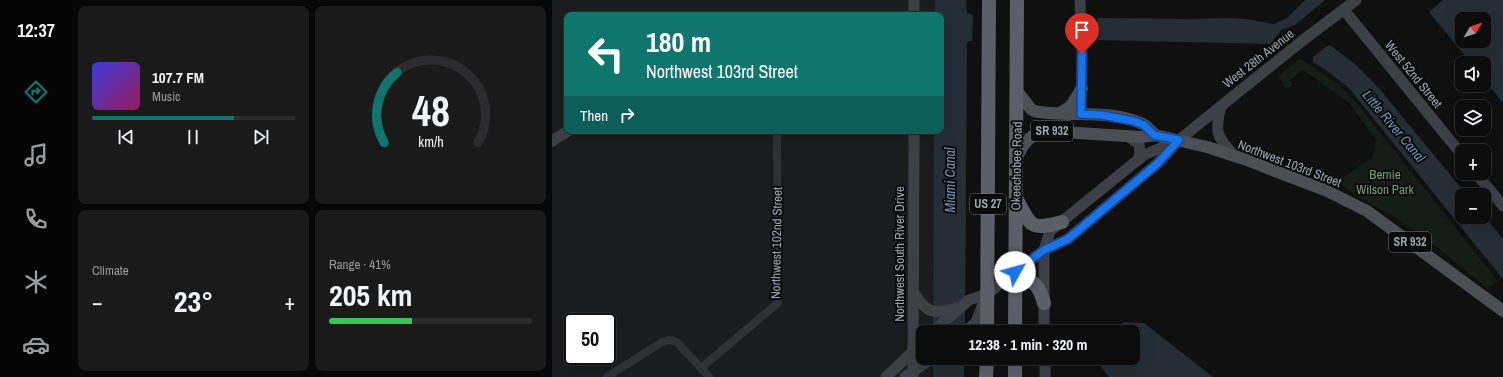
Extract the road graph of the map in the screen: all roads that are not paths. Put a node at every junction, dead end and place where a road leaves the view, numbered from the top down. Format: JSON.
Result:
{"nodes":[{"id":1,"x":914,"y":0,"type":"edge"},
{"id":2,"x":989,"y":0,"type":"edge"},
{"id":3,"x":1017,"y":0,"type":"edge"},
{"id":4,"x":1080,"y":0,"type":"edge"},
{"id":5,"x":1356,"y":0,"type":"edge"},
{"id":6,"x":1344,"y":10,"type":"junction"},
{"id":7,"x":914,"y":12,"type":"edge"},
{"id":8,"x":1082,"y":88,"type":"junction"},
{"id":9,"x":1017,"y":91,"type":"junction"},
{"id":10,"x":1221,"y":106,"type":"junction"},
{"id":11,"x":1060,"y":113,"type":"junction"},
{"id":12,"x":1081,"y":114,"type":"junction"},
{"id":13,"x":564,"y":134,"type":"edge"},
{"id":14,"x":777,"y":134,"type":"edge"},
{"id":15,"x":914,"y":134,"type":"edge"},
{"id":16,"x":1104,"y":135,"type":"junction"},
{"id":17,"x":1154,"y":135,"type":"junction"},
{"id":18,"x":1128,"y":136,"type":"junction"},
{"id":19,"x":1179,"y":140,"type":"junction"},
{"id":20,"x":552,"y":141,"type":"edge"},
{"id":21,"x":1455,"y":146,"type":"edge"},
{"id":22,"x":1235,"y":157,"type":"junction"},
{"id":23,"x":1138,"y":160,"type":"junction"},
{"id":24,"x":1016,"y":161,"type":"junction"},
{"id":25,"x":1125,"y":171,"type":"junction"},
{"id":26,"x":1482,"y":180,"type":"edge"},
{"id":27,"x":1016,"y":198,"type":"junction"},
{"id":28,"x":1503,"y":206,"type":"edge"},
{"id":29,"x":1105,"y":208,"type":"junction"},
{"id":30,"x":1062,"y":222,"type":"junction"},
{"id":31,"x":1044,"y":250,"type":"junction"},
{"id":32,"x":1015,"y":272,"type":"junction"},
{"id":33,"x":914,"y":293,"type":"junction"},
{"id":34,"x":987,"y":294,"type":"junction"},
{"id":35,"x":1044,"y":303,"type":"junction"},
{"id":36,"x":959,"y":308,"type":"junction"},
{"id":37,"x":1503,"y":311,"type":"edge"},
{"id":38,"x":940,"y":325,"type":"edge"},
{"id":39,"x":973,"y":325,"type":"edge"},
{"id":40,"x":987,"y":325,"type":"edge"},
{"id":41,"x":1015,"y":325,"type":"edge"},
{"id":42,"x":1044,"y":325,"type":"edge"},
{"id":43,"x":914,"y":352,"type":"junction"},
{"id":44,"x":923,"y":365,"type":"edge"},
{"id":45,"x":987,"y":365,"type":"edge"},
{"id":46,"x":1015,"y":365,"type":"edge"},
{"id":47,"x":1045,"y":365,"type":"edge"},
{"id":48,"x":701,"y":368,"type":"junction"},
{"id":49,"x":911,"y":375,"type":"edge"},
{"id":50,"x":607,"y":377,"type":"edge"},
{"id":51,"x":709,"y":377,"type":"edge"},
{"id":52,"x":886,"y":377,"type":"edge"},
{"id":53,"x":986,"y":377,"type":"edge"},
{"id":54,"x":1015,"y":377,"type":"edge"},
{"id":55,"x":1045,"y":377,"type":"edge"}],
"edges":[{"from":1,"to":7,"type":"main road"},
{"from":2,"to":34,"type":"highway","number":"US 27"},
{"from":3,"to":9,"type":"highway","name":"Okeechobee Road","number":"US 27"},
{"from":4,"to":8,"type":"main road"},
{"from":5,"to":6,"type":"main road","name":"West 28th Avenue"},
{"from":6,"to":10,"type":"main road","name":"West 28th Avenue"},
{"from":6,"to":21,"type":"main road","name":"West 52nd Street"},
{"from":8,"to":11,"type":"main road"},
{"from":8,"to":12,"type":"main road"},
{"from":9,"to":11,"type":"main road","name":"Northwest 103rd Street","number":"SR 932"},
{"from":9,"to":24,"type":"highway","name":"Okeechobee Road","number":"US 27"},
{"from":10,"to":19,"type":"main road","name":"West 28th Avenue"},
{"from":10,"to":22,"type":"main road"},
{"from":11,"to":12,"type":"main road","name":"Northwest 103rd Street","number":"SR 932"},
{"from":12,"to":16,"type":"main road"},
{"from":12,"to":17,"type":"main road","name":"Northwest 103rd Street","number":"SR 932"},
{"from":13,"to":20,"type":"main road"},
{"from":14,"to":48,"type":"street","name":"Northwest 102nd Street"},
{"from":15,"to":33,"type":"main road","name":"Northwest South River Drive"},
{"from":16,"to":18,"type":"main road","name":"Northwest 103rd Street","number":"SR 932"},
{"from":16,"to":24,"type":"main road","number":"SR 932"},
{"from":17,"to":18,"type":"main road","name":"Northwest 103rd Street","number":"SR 932"},
{"from":17,"to":19,"type":"main road","name":"Northwest 103rd Street","number":"SR 932"},
{"from":18,"to":23,"type":"main road"},
{"from":19,"to":22,"type":"main road","name":"Northwest 103rd Street","number":"SR 932"},
{"from":19,"to":23,"type":"main road","name":"West 28th Avenue"},
{"from":19,"to":29,"type":"main road","name":"West 28th Avenue"},
{"from":22,"to":37,"type":"main road","name":"Northwest 103rd Street","number":"SR 932"},
{"from":23,"to":25,"type":"main road","name":"West 28th Avenue"},
{"from":24,"to":27,"type":"highway","name":"Okeechobee Road","number":"US 27"},
{"from":25,"to":29,"type":"main road"},
{"from":25,"to":30,"type":"main road","name":"West 28th Avenue"},
{"from":26,"to":28,"type":"main road"},
{"from":27,"to":30,"type":"highway"},
{"from":27,"to":32,"type":"highway","name":"Okeechobee Road","number":"US 27"},
{"from":29,"to":31,"type":"main road","name":"West 28th Avenue"},
{"from":30,"to":31,"type":"main road","name":"West 28th Avenue"},
{"from":31,"to":32,"type":"main road","name":"West 28th Avenue"},
{"from":31,"to":35,"type":"main road"},
{"from":32,"to":34,"type":"main road","name":"West 28th Avenue"},
{"from":32,"to":35,"type":"highway"},
{"from":32,"to":41,"type":"highway","name":"Okeechobee Road","number":"US 27"},
{"from":33,"to":36,"type":"main road"},
{"from":33,"to":43,"type":"main road","name":"Northwest South River Drive"},
{"from":34,"to":36,"type":"main road","name":"West 28th Avenue"},
{"from":34,"to":39,"type":"main road"},
{"from":34,"to":40,"type":"highway","number":"US 27"},
{"from":35,"to":42,"type":"main road"},
{"from":36,"to":38,"type":"main road","name":"West 28th Avenue"},
{"from":43,"to":49,"type":"main road","name":"Northwest South River Drive"},
{"from":43,"to":52,"type":"main road"},
{"from":44,"to":49,"type":"main road"},
{"from":45,"to":53,"type":"highway"},
{"from":46,"to":54,"type":"highway"},
{"from":47,"to":55,"type":"main road"},
{"from":48,"to":50,"type":"street"},
{"from":48,"to":51,"type":"street"}]}
